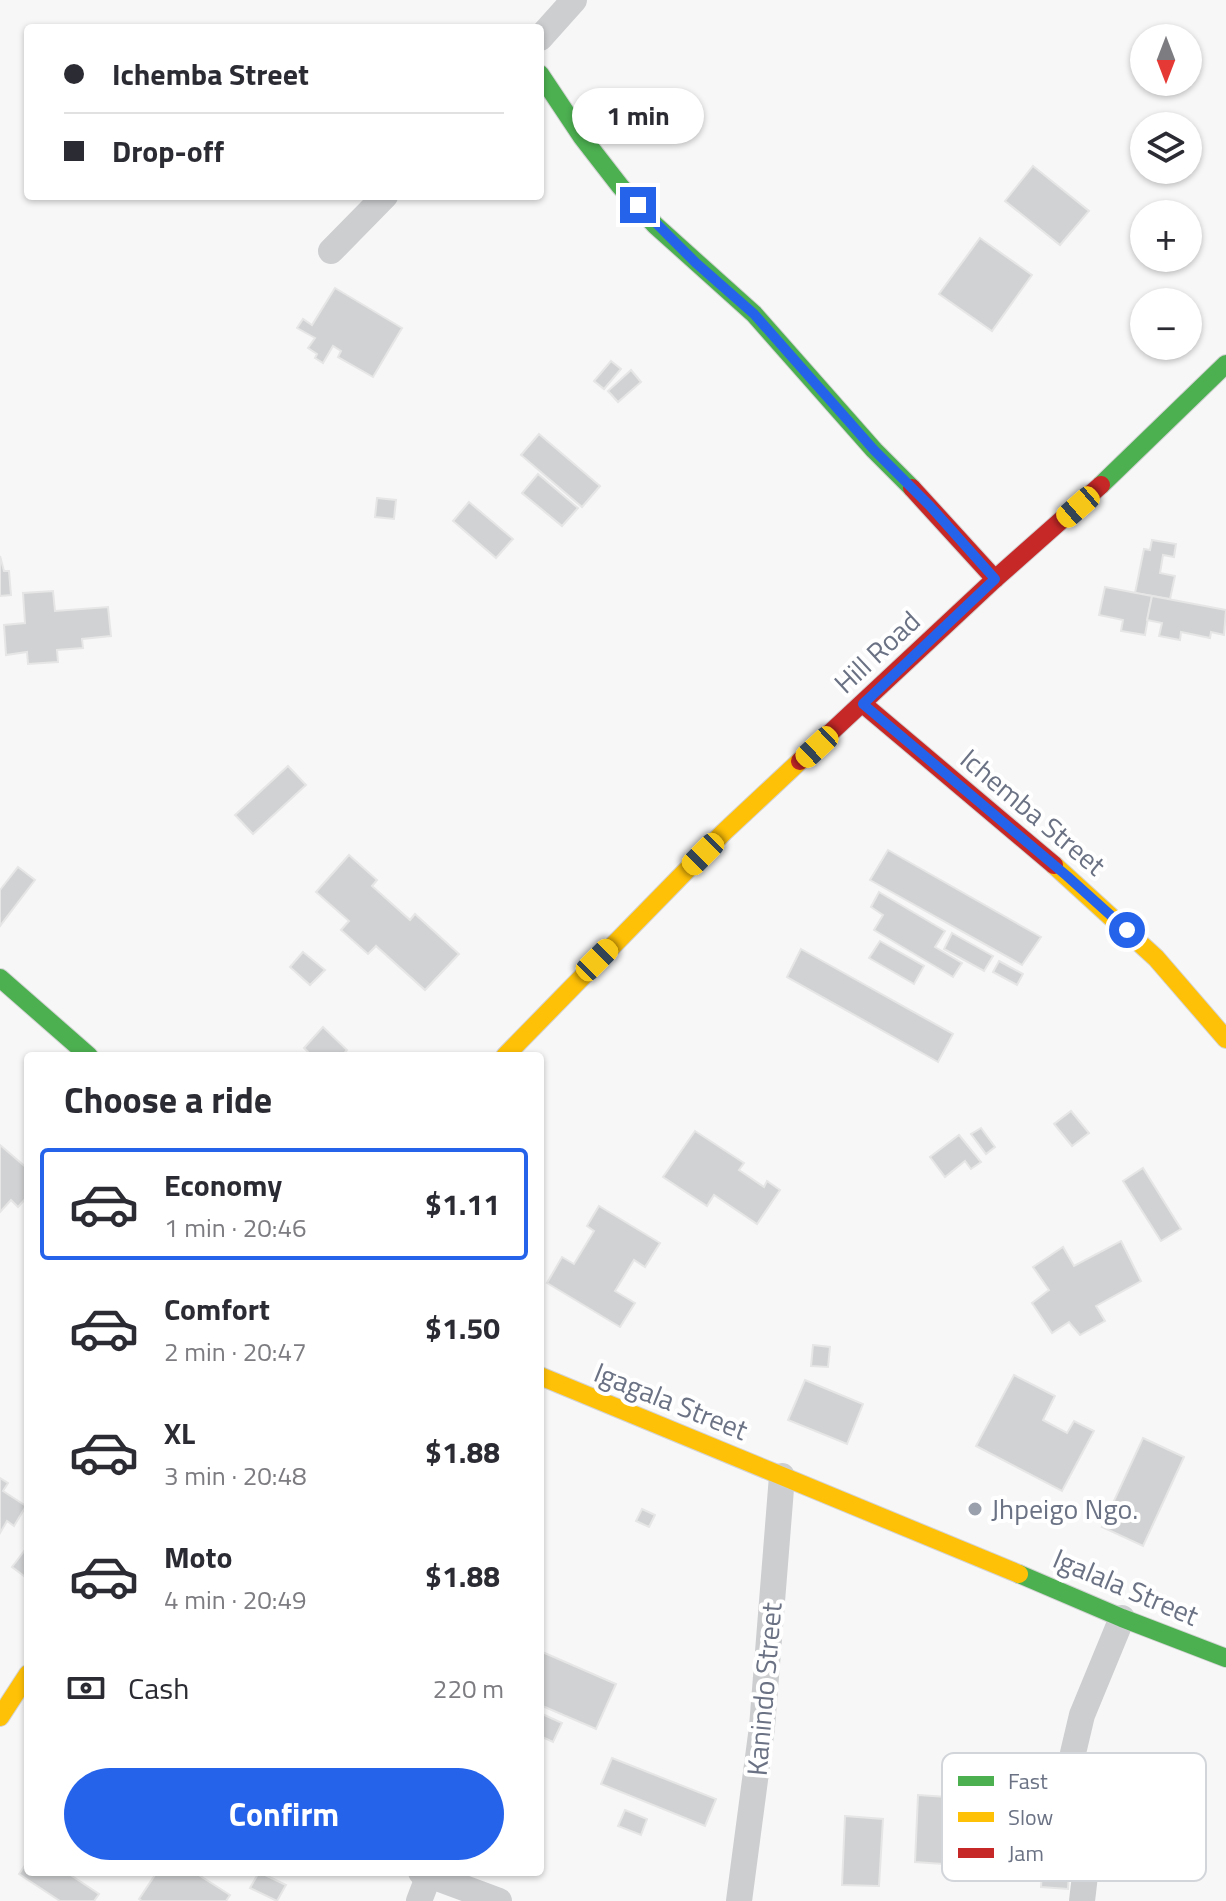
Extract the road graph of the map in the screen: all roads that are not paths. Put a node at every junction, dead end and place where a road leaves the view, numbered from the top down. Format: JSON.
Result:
{"nodes":[{"id":1,"x":574,"y":0,"type":"edge"},
{"id":2,"x":544,"y":34,"type":"edge"},
{"id":3,"x":544,"y":80,"type":"edge"},
{"id":4,"x":381,"y":200,"type":"edge"},
{"id":5,"x":331,"y":251,"type":"dead end"},
{"id":6,"x":1226,"y":364,"type":"edge"},
{"id":7,"x":995,"y":579,"type":"junction"},
{"id":8,"x":863,"y":704,"type":"junction"},
{"id":9,"x":0,"y":978,"type":"edge"},
{"id":10,"x":1226,"y":1039,"type":"edge"},
{"id":11,"x":84,"y":1052,"type":"edge"},
{"id":12,"x":509,"y":1052,"type":"edge"},
{"id":13,"x":544,"y":1378,"type":"edge"},
{"id":14,"x":782,"y":1476,"type":"junction"},
{"id":15,"x":1122,"y":1618,"type":"junction"},
{"id":16,"x":1226,"y":1658,"type":"edge"},
{"id":17,"x":24,"y":1689,"type":"edge"},
{"id":18,"x":0,"y":1717,"type":"edge"},
{"id":19,"x":1073,"y":1753,"type":"edge"},
{"id":20,"x":425,"y":1876,"type":"edge"},
{"id":21,"x":430,"y":1876,"type":"edge"},
{"id":22,"x":1084,"y":1881,"type":"edge"},
{"id":23,"x":419,"y":1901,"type":"edge"},
{"id":24,"x":499,"y":1901,"type":"edge"},
{"id":25,"x":739,"y":1901,"type":"edge"},
{"id":26,"x":1082,"y":1901,"type":"edge"}],
"edges":[{"from":1,"to":2,"type":"street"},
{"from":3,"to":7,"type":"street"},
{"from":4,"to":5,"type":"street"},
{"from":6,"to":7,"type":"street","name":"Hill Road"},
{"from":7,"to":8,"type":"street","name":"Hill Road"},
{"from":8,"to":10,"type":"street","name":"Ichemba Street"},
{"from":8,"to":12,"type":"street","name":"Hill Road"},
{"from":9,"to":11,"type":"street"},
{"from":13,"to":14,"type":"street","name":"Igagala Street"},
{"from":14,"to":15,"type":"street","name":"Igalala Street"},
{"from":14,"to":25,"type":"street","name":"Kanindo Street"},
{"from":15,"to":16,"type":"street","name":"Igalala Street"},
{"from":15,"to":19,"type":"street"},
{"from":17,"to":18,"type":"street"},
{"from":20,"to":23,"type":"street"},
{"from":21,"to":24,"type":"street"},
{"from":22,"to":26,"type":"street"}]}
